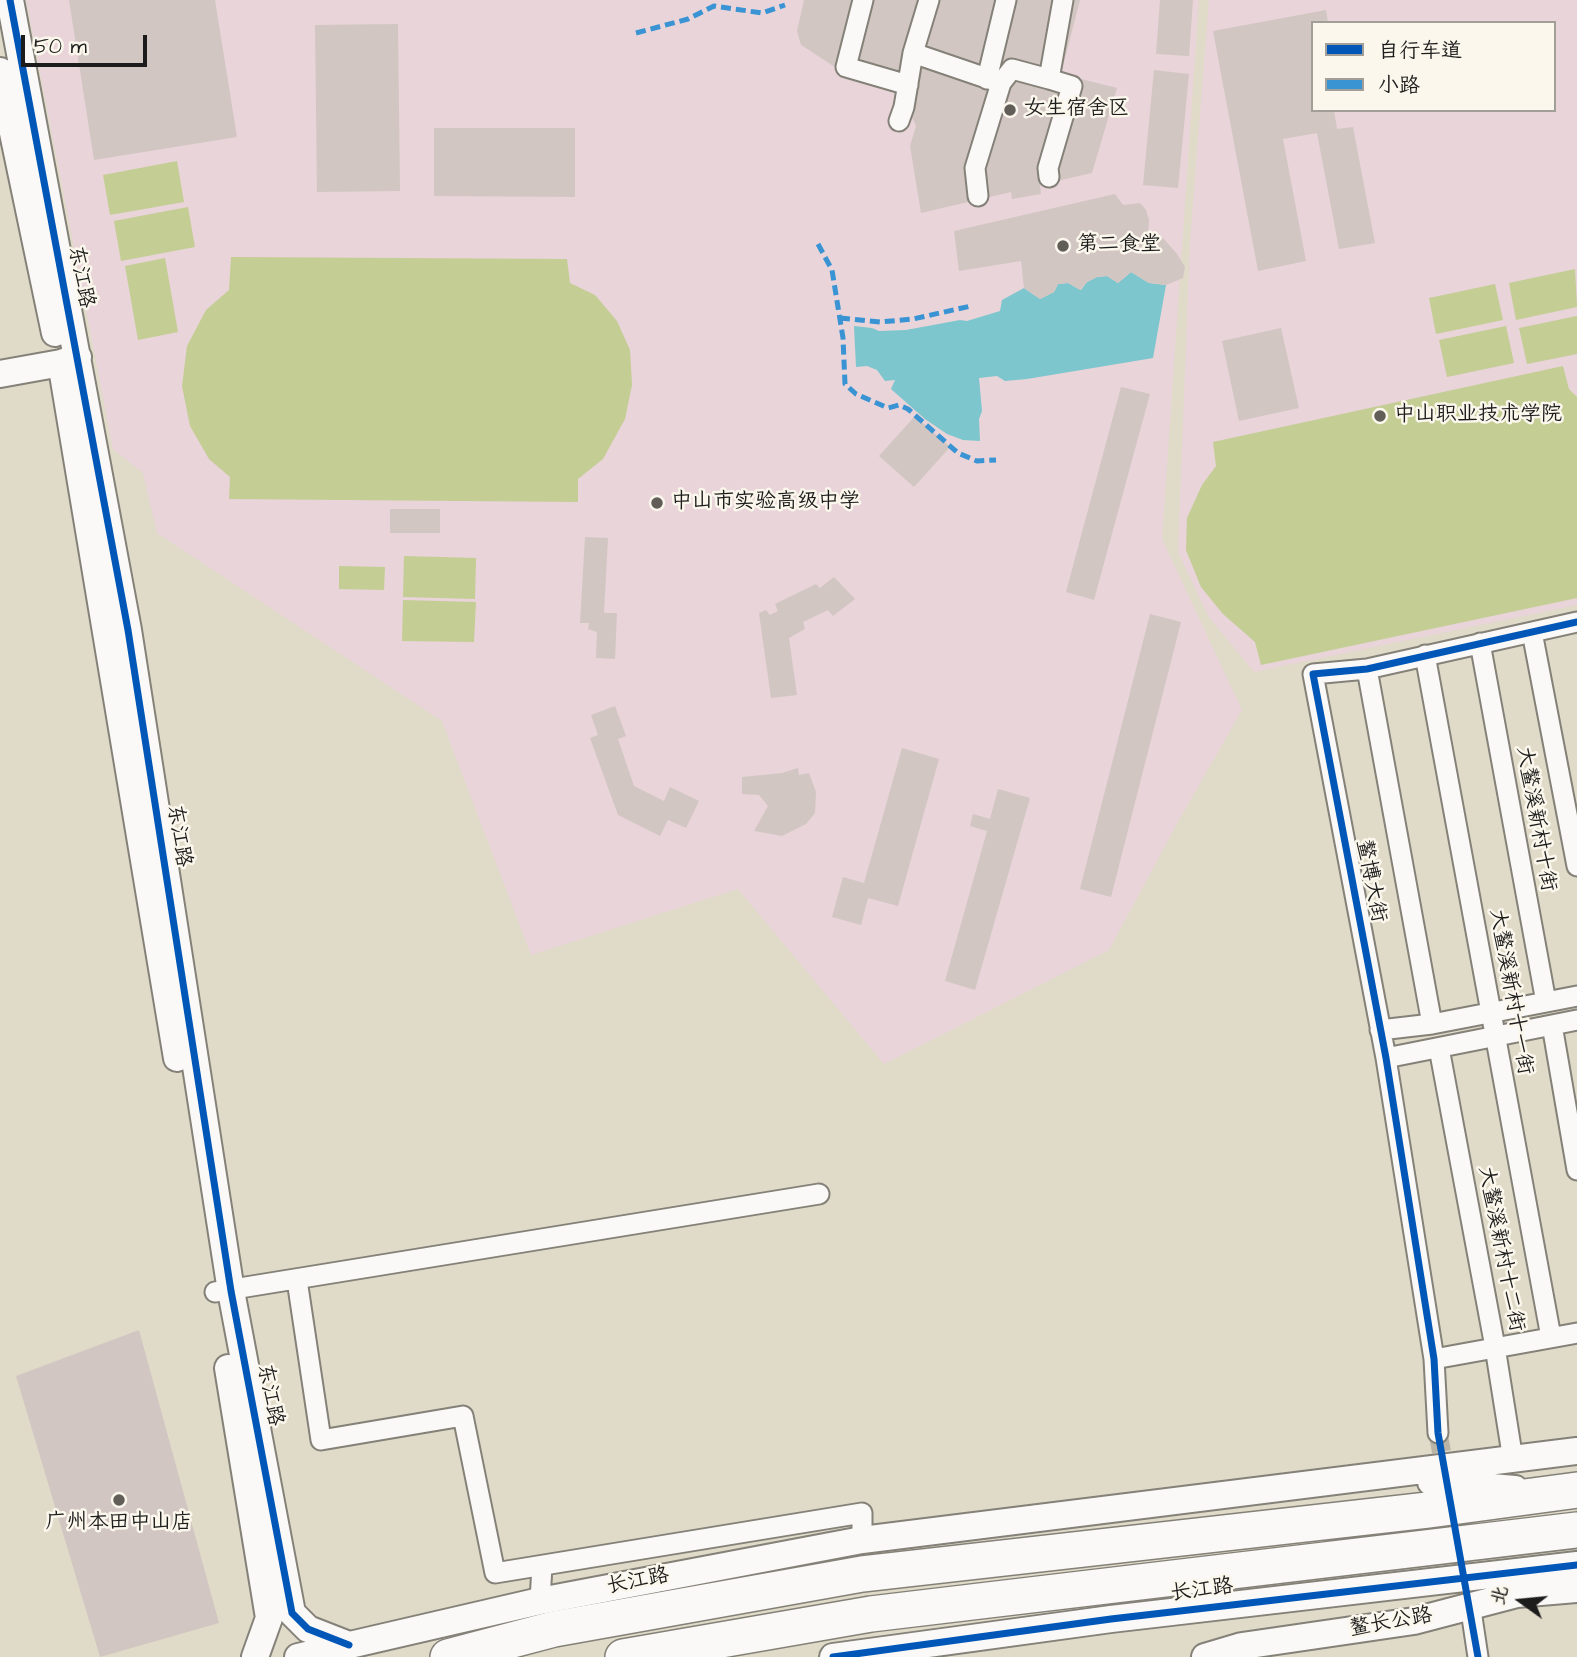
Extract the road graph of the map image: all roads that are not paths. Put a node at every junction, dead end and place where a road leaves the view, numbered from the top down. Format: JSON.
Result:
{"nodes":[{"id":1,"x":10,"y":0,"type":"edge"},
{"id":2,"x":863,"y":0,"type":"edge"},
{"id":3,"x":929,"y":0,"type":"edge"},
{"id":4,"x":1006,"y":0,"type":"edge"},
{"id":5,"x":1063,"y":0,"type":"edge"},
{"id":6,"x":913,"y":53,"type":"junction"},
{"id":7,"x":0,"y":71,"type":"edge"},
{"id":8,"x":1049,"y":79,"type":"junction"},
{"id":9,"x":994,"y":81,"type":"junction"},
{"id":10,"x":908,"y":85,"type":"junction"},
{"id":11,"x":898,"y":121,"type":"dead end"},
{"id":12,"x":1049,"y":177,"type":"dead end"},
{"id":13,"x":978,"y":196,"type":"dead end"},
{"id":14,"x":70,"y":360,"type":"junction"},
{"id":15,"x":0,"y":374,"type":"edge"},
{"id":16,"x":1577,"y":622,"type":"edge"},
{"id":17,"x":1532,"y":632,"type":"junction"},
{"id":18,"x":1480,"y":643,"type":"junction"},
{"id":19,"x":1425,"y":656,"type":"junction"},
{"id":20,"x":1367,"y":668,"type":"junction"},
{"id":21,"x":1577,"y":866,"type":"edge"},
{"id":22,"x":1577,"y":996,"type":"edge"},
{"id":23,"x":1546,"y":1002,"type":"junction"},
{"id":24,"x":1491,"y":1013,"type":"junction"},
{"id":25,"x":1577,"y":1020,"type":"edge"},
{"id":26,"x":1432,"y":1024,"type":"junction"},
{"id":27,"x":1552,"y":1025,"type":"junction"},
{"id":28,"x":1380,"y":1030,"type":"junction"},
{"id":29,"x":1495,"y":1037,"type":"junction"},
{"id":30,"x":1439,"y":1048,"type":"junction"},
{"id":31,"x":1386,"y":1058,"type":"junction"},
{"id":32,"x":1577,"y":1170,"type":"edge"},
{"id":33,"x":819,"y":1194,"type":"dead end"},
{"id":34,"x":297,"y":1280,"type":"junction"},
{"id":35,"x":223,"y":1291,"type":"junction"},
{"id":36,"x":1577,"y":1333,"type":"edge"},
{"id":37,"x":1551,"y":1337,"type":"junction"},
{"id":38,"x":1495,"y":1347,"type":"junction"},
{"id":39,"x":1434,"y":1359,"type":"junction"},
{"id":40,"x":1438,"y":1433,"type":"tunnel mouth"},
{"id":41,"x":1577,"y":1451,"type":"edge"},
{"id":42,"x":1513,"y":1460,"type":"junction"},
{"id":43,"x":1388,"y":1476,"type":"junction"},
{"id":44,"x":1568,"y":1492,"type":"edge"},
{"id":45,"x":1087,"y":1512,"type":"junction"},
{"id":46,"x":1577,"y":1530,"type":"edge"},
{"id":47,"x":862,"y":1540,"type":"junction"},
{"id":48,"x":1451,"y":1544,"type":"junction"},
{"id":49,"x":542,"y":1566,"type":"junction"},
{"id":50,"x":1577,"y":1566,"type":"edge"},
{"id":51,"x":903,"y":1569,"type":"junction"},
{"id":52,"x":1577,"y":1589,"type":"edge"},
{"id":53,"x":1289,"y":1598,"type":"junction"},
{"id":54,"x":540,"y":1601,"type":"junction"},
{"id":55,"x":885,"y":1612,"type":"junction"},
{"id":56,"x":1472,"y":1617,"type":"tunnel mouth"},
{"id":57,"x":1013,"y":1632,"type":"junction"},
{"id":58,"x":349,"y":1646,"type":"junction"},
{"id":59,"x":308,"y":1655,"type":"edge"},
{"id":60,"x":255,"y":1657,"type":"edge"},
{"id":61,"x":448,"y":1657,"type":"edge"},
{"id":62,"x":623,"y":1657,"type":"edge"},
{"id":63,"x":833,"y":1657,"type":"edge"},
{"id":64,"x":1205,"y":1657,"type":"edge"},
{"id":65,"x":1478,"y":1657,"type":"edge"}],
"edges":[{"from":1,"to":14,"type":"street","name":"东江路"},
{"from":2,"to":10,"type":"street"},
{"from":3,"to":6,"type":"street"},
{"from":4,"to":9,"type":"street"},
{"from":5,"to":8,"type":"street"},
{"from":6,"to":9,"type":"street"},
{"from":6,"to":10,"type":"street"},
{"from":7,"to":14,"type":"street","name":"东江路"},
{"from":8,"to":9,"type":"street"},
{"from":8,"to":12,"type":"street"},
{"from":9,"to":13,"type":"street"},
{"from":10,"to":11,"type":"street"},
{"from":14,"to":15,"type":"street"},
{"from":14,"to":35,"type":"street","name":"东江路"},
{"from":16,"to":17,"type":"street","name":"鳌博大街"},
{"from":17,"to":18,"type":"street","name":"鳌博大街"},
{"from":17,"to":21,"type":"street"},
{"from":18,"to":19,"type":"street","name":"鳌博大街"},
{"from":18,"to":23,"type":"street","name":"大鳌溪新村十街"},
{"from":19,"to":20,"type":"street","name":"鳌博大街"},
{"from":19,"to":24,"type":"street","name":"大鳌溪新村十一街"},
{"from":20,"to":26,"type":"street"},
{"from":20,"to":28,"type":"street","name":"鳌博大街"},
{"from":22,"to":23,"type":"street"},
{"from":23,"to":24,"type":"street"},
{"from":24,"to":26,"type":"street"},
{"from":24,"to":29,"type":"street","name":"大鳌溪新村十一街"},
{"from":25,"to":27,"type":"street"},
{"from":26,"to":28,"type":"street"},
{"from":27,"to":29,"type":"street"},
{"from":27,"to":32,"type":"street"},
{"from":28,"to":31,"type":"street","name":"鳌博大街"},
{"from":29,"to":30,"type":"street"},
{"from":29,"to":37,"type":"street","name":"大鳌溪新村十一街"},
{"from":30,"to":31,"type":"street"},
{"from":30,"to":38,"type":"street","name":"大鳌溪新村十二街"},
{"from":31,"to":39,"type":"street","name":"鳌博大街"},
{"from":33,"to":34,"type":"street"},
{"from":34,"to":35,"type":"street"},
{"from":34,"to":49,"type":"street"},
{"from":35,"to":58,"type":"street","name":"东江路"},
{"from":35,"to":60,"type":"street","name":"东江路"},
{"from":36,"to":37,"type":"street"},
{"from":37,"to":38,"type":"street"},
{"from":38,"to":39,"type":"street"},
{"from":38,"to":42,"type":"street","name":"大鳌溪新村十二街"},
{"from":39,"to":40,"type":"street","name":"鳌博大街"},
{"from":41,"to":42,"type":"street","name":"长江路"},
{"from":42,"to":43,"type":"street","name":"长江路"},
{"from":43,"to":44,"type":"street"},
{"from":43,"to":45,"type":"street","name":"长江路"},
{"from":44,"to":51,"type":"highway","name":"长江路"},
{"from":45,"to":47,"type":"street","name":"长江路"},
{"from":45,"to":51,"type":"street","name":"长江路"},
{"from":46,"to":48,"type":"highway","name":"长江路"},
{"from":47,"to":49,"type":"street"},
{"from":47,"to":54,"type":"street","name":"长江路"},
{"from":48,"to":53,"type":"street"},
{"from":48,"to":55,"type":"highway","name":"长江路"},
{"from":49,"to":54,"type":"street"},
{"from":50,"to":53,"type":"street","name":"长江路"},
{"from":51,"to":61,"type":"highway","name":"长江路"},
{"from":52,"to":64,"type":"street","name":"鳌长公路"},
{"from":53,"to":57,"type":"street","name":"长江路"},
{"from":54,"to":58,"type":"street","name":"长江路"},
{"from":55,"to":57,"type":"street"},
{"from":55,"to":62,"type":"highway","name":"长江路"},
{"from":56,"to":65,"type":"street"},
{"from":57,"to":63,"type":"street","name":"长江路"},
{"from":58,"to":59,"type":"street","name":"长江路"}]}
